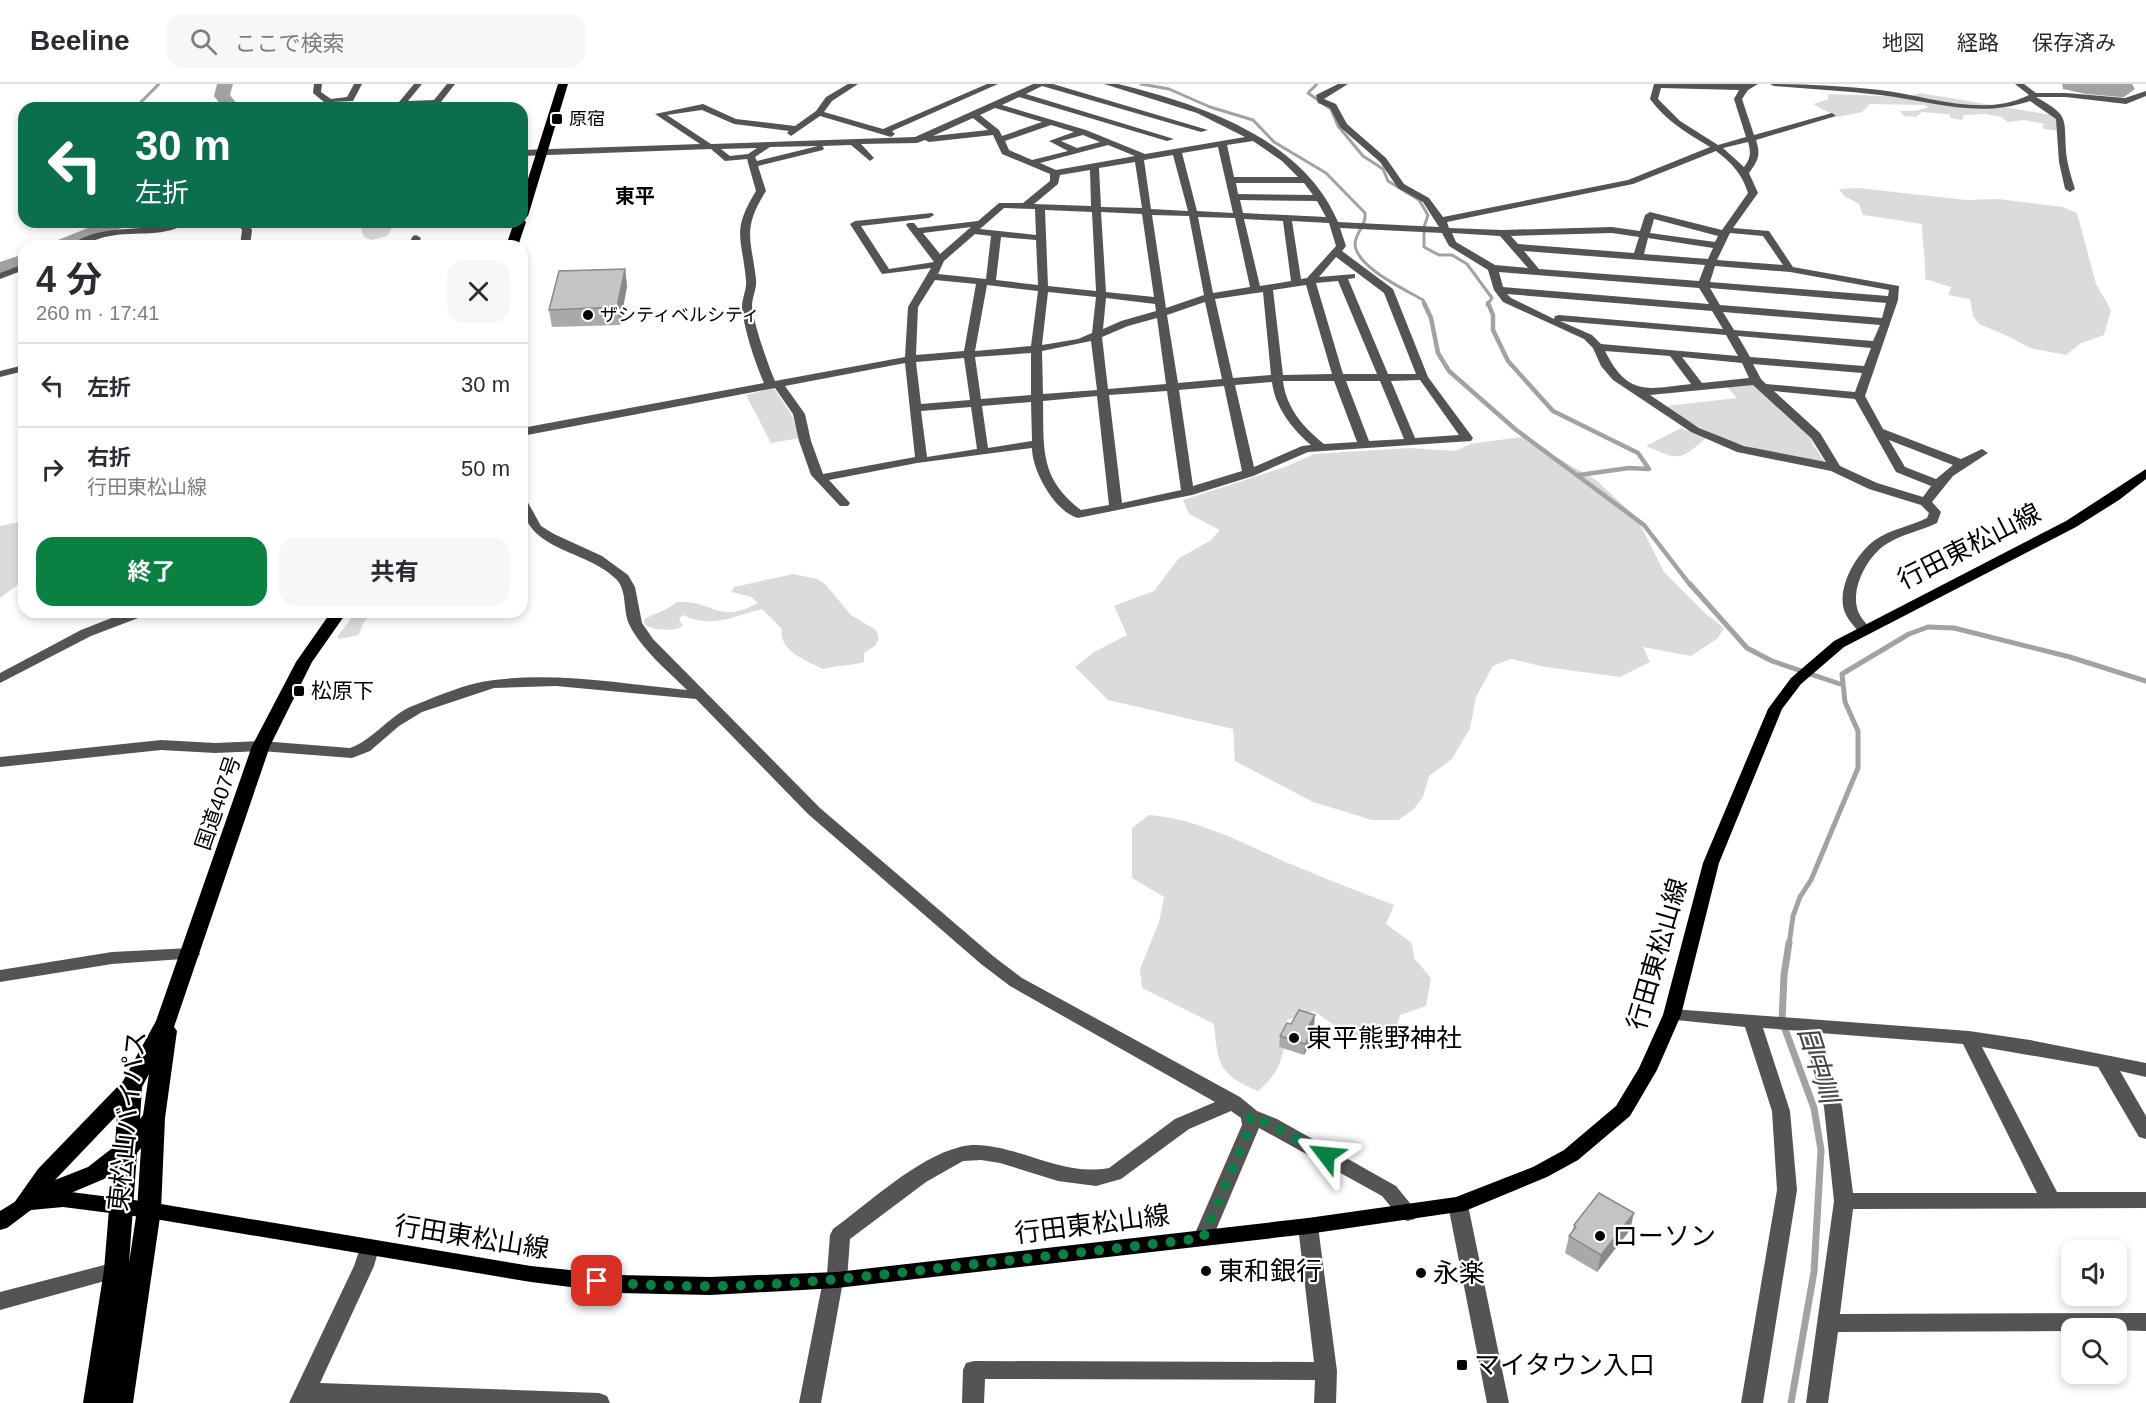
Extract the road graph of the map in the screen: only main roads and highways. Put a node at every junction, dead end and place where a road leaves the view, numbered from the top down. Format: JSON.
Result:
{"nodes":[{"id":1,"x":563,"y":84,"type":"edge"},
{"id":2,"x":528,"y":197,"type":"edge"},
{"id":3,"x":2143,"y":479,"type":"edge"},
{"id":4,"x":334,"y":618,"type":"edge"},
{"id":5,"x":167,"y":1021,"type":"junction"},
{"id":6,"x":131,"y":1087,"type":"junction"},
{"id":7,"x":154,"y":1118,"type":"junction"},
{"id":8,"x":125,"y":1151,"type":"junction"},
{"id":9,"x":26,"y":1203,"type":"junction"},
{"id":10,"x":122,"y":1207,"type":"junction"},
{"id":11,"x":149,"y":1210,"type":"junction"},
{"id":12,"x":0,"y":1222,"type":"edge"},
{"id":13,"x":96,"y":1403,"type":"edge"},
{"id":14,"x":120,"y":1403,"type":"edge"}],
"edges":[{"from":1,"to":2,"type":"highway"},
{"from":3,"to":11,"type":"main road","name":"行田東松山線"},
{"from":4,"to":5,"type":"highway","name":"国道407号"},
{"from":5,"to":6,"type":"highway","name":"東松山バイパス"},
{"from":5,"to":7,"type":"highway","name":"東松山バイパス"},
{"from":6,"to":8,"type":"highway","name":"東松山バイパス"},
{"from":6,"to":9,"type":"highway"},
{"from":7,"to":8,"type":"highway"},
{"from":7,"to":11,"type":"highway","name":"東松山バイパス"},
{"from":8,"to":9,"type":"highway"},
{"from":8,"to":10,"type":"highway","name":"東松山バイパス"},
{"from":9,"to":10,"type":"main road","name":"行田東松山線"},
{"from":9,"to":12,"type":"main road"},
{"from":10,"to":11,"type":"main road","name":"行田東松山線"},
{"from":10,"to":13,"type":"highway","name":"東松山バイパス"},
{"from":11,"to":14,"type":"highway","name":"東松山バイパス"}]}
